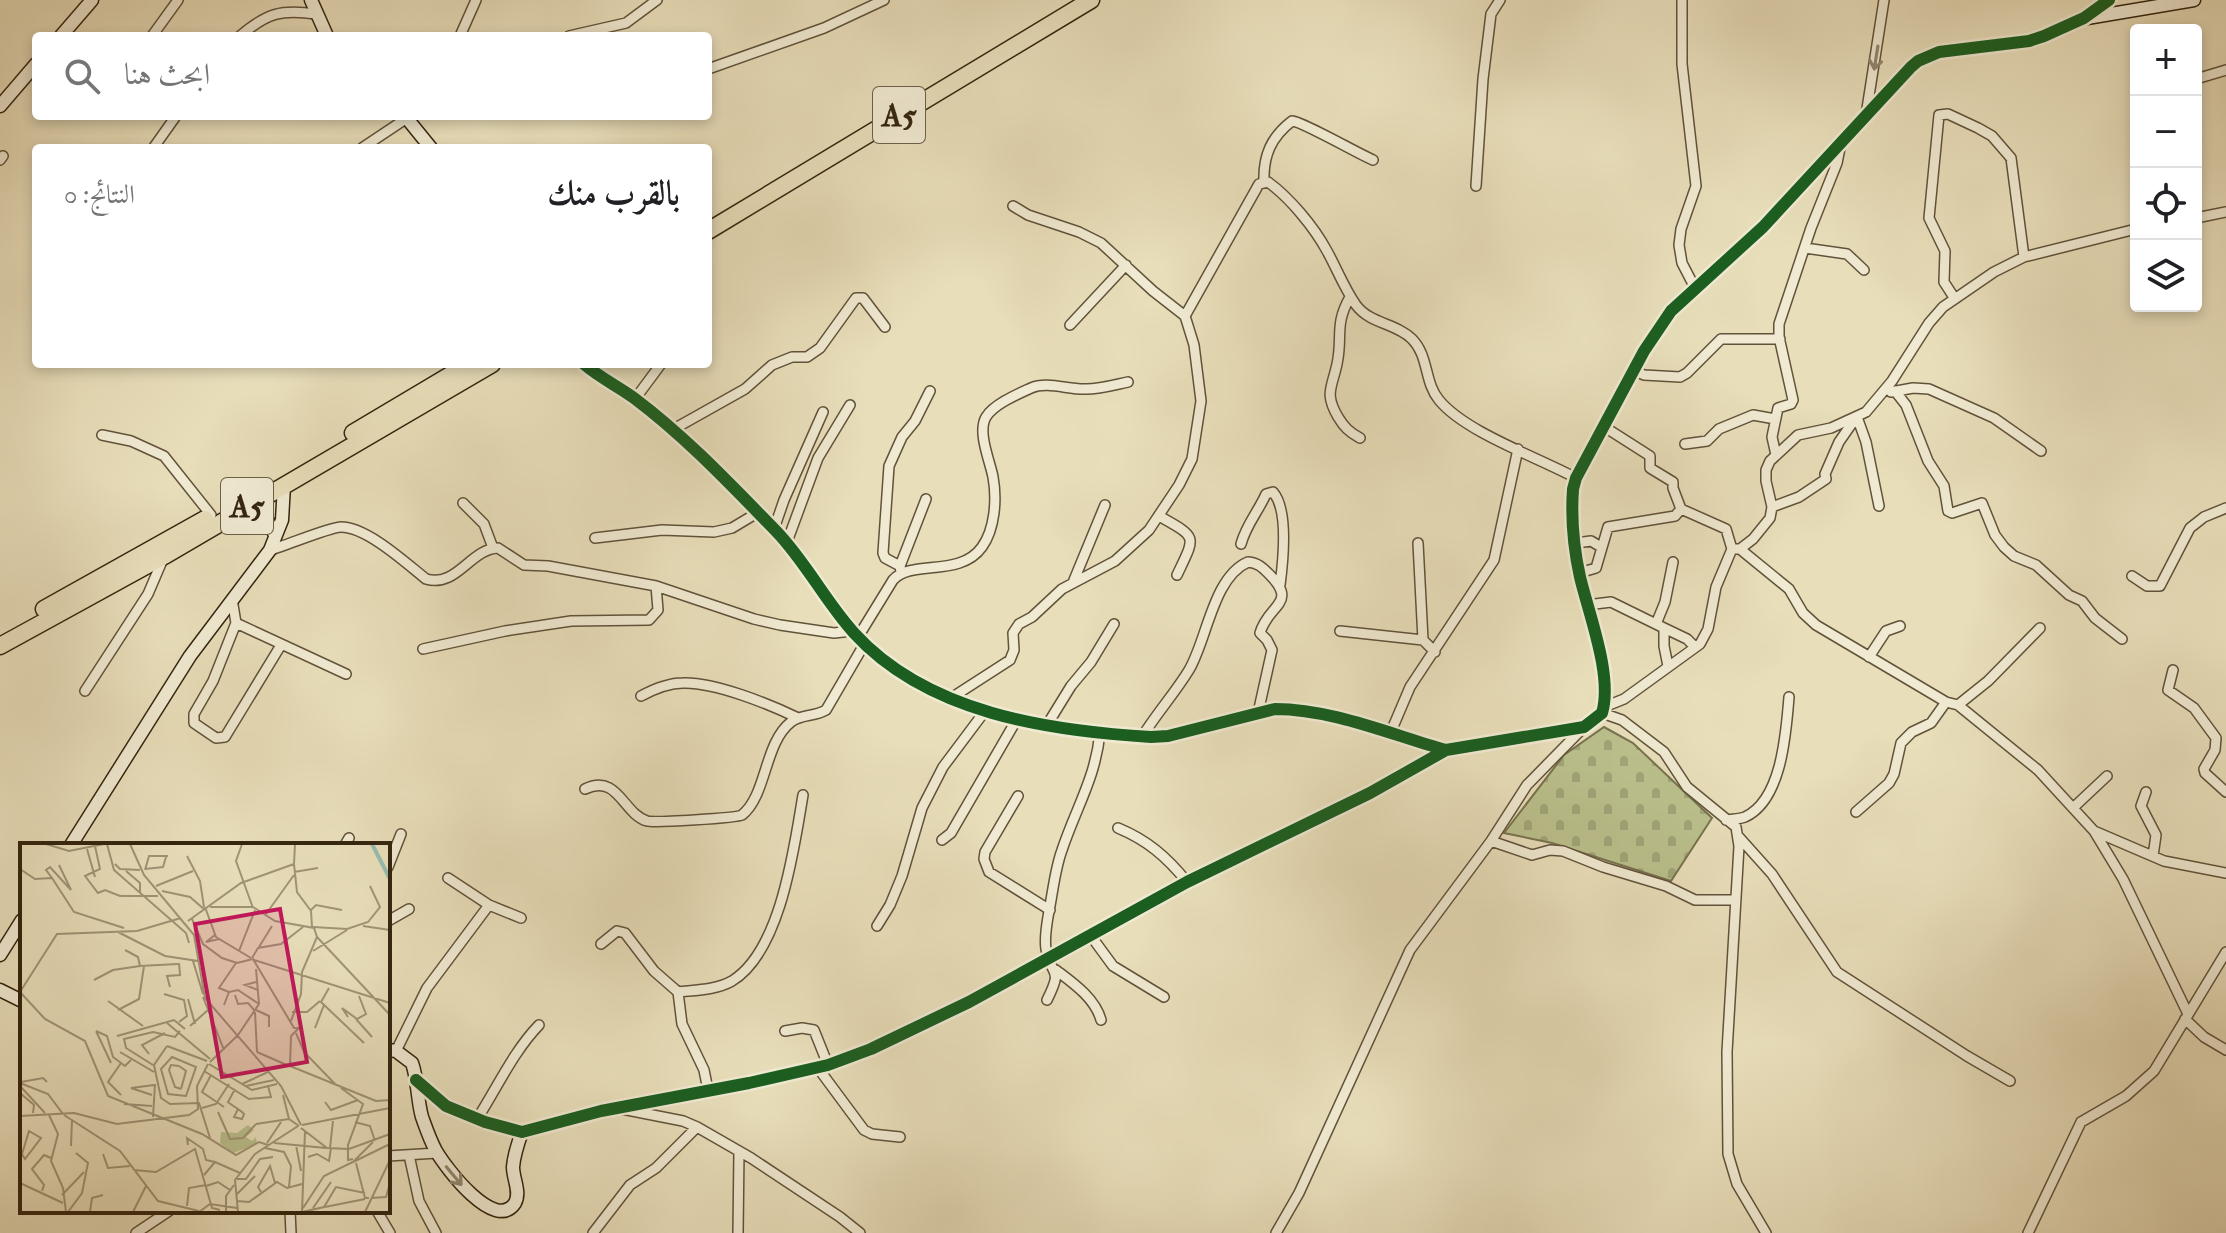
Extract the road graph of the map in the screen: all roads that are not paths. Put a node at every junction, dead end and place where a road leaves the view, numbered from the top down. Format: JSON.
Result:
{"nodes":[{"id":1,"x":92,"y":0,"type":"edge"},
{"id":2,"x":178,"y":0,"type":"edge"},
{"id":3,"x":311,"y":0,"type":"edge"},
{"id":4,"x":476,"y":0,"type":"edge"},
{"id":5,"x":657,"y":0,"type":"edge"},
{"id":6,"x":884,"y":0,"type":"edge"},
{"id":7,"x":1074,"y":0,"type":"edge"},
{"id":8,"x":1091,"y":0,"type":"edge"},
{"id":9,"x":1500,"y":0,"type":"edge"},
{"id":10,"x":1682,"y":0,"type":"edge"},
{"id":11,"x":1884,"y":0,"type":"edge"},
{"id":12,"x":2109,"y":0,"type":"edge"},
{"id":13,"x":2194,"y":0,"type":"edge"},
{"id":14,"x":316,"y":14,"type":"junction"},
{"id":15,"x":2084,"y":18,"type":"junction"},
{"id":16,"x":64,"y":32,"type":"edge"},
{"id":17,"x":155,"y":32,"type":"edge"},
{"id":18,"x":245,"y":32,"type":"edge"},
{"id":19,"x":325,"y":32,"type":"edge"},
{"id":20,"x":462,"y":32,"type":"edge"},
{"id":21,"x":587,"y":32,"type":"edge"},
{"id":22,"x":712,"y":68,"type":"edge"},
{"id":23,"x":32,"y":69,"type":"edge"},
{"id":24,"x":2226,"y":70,"type":"edge"},
{"id":25,"x":2202,"y":77,"type":"edge"},
{"id":26,"x":0,"y":106,"type":"edge"},
{"id":27,"x":1866,"y":116,"type":"junction"},
{"id":28,"x":173,"y":120,"type":"edge"},
{"id":29,"x":402,"y":120,"type":"edge"},
{"id":30,"x":408,"y":120,"type":"edge"},
{"id":31,"x":1842,"y":140,"type":"junction"},
{"id":32,"x":156,"y":144,"type":"edge"},
{"id":33,"x":368,"y":144,"type":"edge"},
{"id":34,"x":428,"y":144,"type":"edge"},
{"id":35,"x":1373,"y":160,"type":"dead end"},
{"id":36,"x":1264,"y":182,"type":"junction"},
{"id":37,"x":1476,"y":186,"type":"dead end"},
{"id":38,"x":1013,"y":206,"type":"dead end"},
{"id":39,"x":2226,"y":212,"type":"edge"},
{"id":40,"x":2202,"y":217,"type":"edge"},
{"id":41,"x":712,"y":220,"type":"edge"},
{"id":42,"x":712,"y":229,"type":"edge"},
{"id":43,"x":2130,"y":230,"type":"edge"},
{"id":44,"x":1805,"y":248,"type":"junction"},
{"id":45,"x":2024,"y":257,"type":"junction"},
{"id":46,"x":1126,"y":265,"type":"junction"},
{"id":47,"x":1864,"y":270,"type":"dead end"},
{"id":48,"x":1695,"y":288,"type":"junction"},
{"id":49,"x":1350,"y":297,"type":"junction"},
{"id":50,"x":1955,"y":299,"type":"junction"},
{"id":51,"x":1185,"y":316,"type":"junction"},
{"id":52,"x":1070,"y":325,"type":"dead end"},
{"id":53,"x":885,"y":327,"type":"dead end"},
{"id":54,"x":1780,"y":339,"type":"junction"},
{"id":55,"x":463,"y":368,"type":"edge"},
{"id":56,"x":484,"y":368,"type":"edge"},
{"id":57,"x":588,"y":368,"type":"edge"},
{"id":58,"x":658,"y":368,"type":"edge"},
{"id":59,"x":1633,"y":370,"type":"junction"},
{"id":60,"x":1128,"y":382,"type":"dead end"},
{"id":61,"x":930,"y":391,"type":"dead end"},
{"id":62,"x":1889,"y":392,"type":"junction"},
{"id":63,"x":635,"y":399,"type":"junction"},
{"id":64,"x":850,"y":405,"type":"dead end"},
{"id":65,"x":406,"y":409,"type":"junction"},
{"id":66,"x":823,"y":412,"type":"dead end"},
{"id":67,"x":1857,"y":417,"type":"junction"},
{"id":68,"x":1775,"y":419,"type":"junction"},
{"id":69,"x":382,"y":423,"type":"junction"},
{"id":70,"x":1603,"y":426,"type":"junction"},
{"id":71,"x":672,"y":430,"type":"junction"},
{"id":72,"x":102,"y":435,"type":"dead end"},
{"id":73,"x":1360,"y":438,"type":"dead end"},
{"id":74,"x":1685,"y":444,"type":"dead end"},
{"id":75,"x":1518,"y":449,"type":"junction"},
{"id":76,"x":2041,"y":451,"type":"dead end"},
{"id":77,"x":1776,"y":455,"type":"junction"},
{"id":78,"x":1576,"y":478,"type":"junction"},
{"id":79,"x":284,"y":485,"type":"junction"},
{"id":80,"x":926,"y":499,"type":"dead end"},
{"id":81,"x":463,"y":503,"type":"dead end"},
{"id":82,"x":250,"y":504,"type":"junction"},
{"id":83,"x":1105,"y":505,"type":"dead end"},
{"id":84,"x":1879,"y":506,"type":"dead end"},
{"id":85,"x":1772,"y":507,"type":"junction"},
{"id":86,"x":2226,"y":508,"type":"edge"},
{"id":87,"x":1681,"y":509,"type":"junction"},
{"id":88,"x":757,"y":513,"type":"junction"},
{"id":89,"x":211,"y":515,"type":"junction"},
{"id":90,"x":1159,"y":516,"type":"junction"},
{"id":91,"x":774,"y":529,"type":"junction"},
{"id":92,"x":275,"y":535,"type":"junction"},
{"id":93,"x":595,"y":538,"type":"dead end"},
{"id":94,"x":787,"y":542,"type":"junction"},
{"id":95,"x":1418,"y":543,"type":"dead end"},
{"id":96,"x":1576,"y":543,"type":"junction"},
{"id":97,"x":1241,"y":544,"type":"dead end"},
{"id":98,"x":1601,"y":547,"type":"junction"},
{"id":99,"x":493,"y":548,"type":"junction"},
{"id":100,"x":1736,"y":549,"type":"junction"},
{"id":101,"x":270,"y":550,"type":"junction"},
{"id":102,"x":164,"y":556,"type":"junction"},
{"id":103,"x":1673,"y":562,"type":"dead end"},
{"id":104,"x":900,"y":569,"type":"junction"},
{"id":105,"x":1579,"y":573,"type":"junction"},
{"id":106,"x":1177,"y":575,"type":"dead end"},
{"id":107,"x":2132,"y":576,"type":"dead end"},
{"id":108,"x":1074,"y":580,"type":"junction"},
{"id":109,"x":1280,"y":585,"type":"junction"},
{"id":110,"x":656,"y":586,"type":"junction"},
{"id":111,"x":232,"y":599,"type":"junction"},
{"id":112,"x":1587,"y":605,"type":"junction"},
{"id":113,"x":236,"y":623,"type":"junction"},
{"id":114,"x":1114,"y":624,"type":"dead end"},
{"id":115,"x":1660,"y":626,"type":"junction"},
{"id":116,"x":1900,"y":626,"type":"dead end"},
{"id":117,"x":2040,"y":628,"type":"dead end"},
{"id":118,"x":1340,"y":631,"type":"dead end"},
{"id":119,"x":0,"y":634,"type":"edge"},
{"id":120,"x":858,"y":637,"type":"junction"},
{"id":121,"x":2122,"y":639,"type":"dead end"},
{"id":122,"x":1423,"y":640,"type":"junction"},
{"id":123,"x":281,"y":645,"type":"junction"},
{"id":124,"x":0,"y":646,"type":"edge"},
{"id":125,"x":1695,"y":647,"type":"junction"},
{"id":126,"x":423,"y":649,"type":"dead end"},
{"id":127,"x":1435,"y":652,"type":"junction"},
{"id":128,"x":1869,"y":657,"type":"junction"},
{"id":129,"x":1668,"y":666,"type":"junction"},
{"id":130,"x":2173,"y":670,"type":"dead end"},
{"id":131,"x":346,"y":674,"type":"dead end"},
{"id":132,"x":85,"y":691,"type":"dead end"},
{"id":133,"x":641,"y":696,"type":"dead end"},
{"id":134,"x":1789,"y":697,"type":"dead end"},
{"id":135,"x":948,"y":700,"type":"junction"},
{"id":136,"x":1946,"y":702,"type":"junction"},
{"id":137,"x":1958,"y":705,"type":"junction"},
{"id":138,"x":1603,"y":710,"type":"junction"},
{"id":139,"x":985,"y":711,"type":"junction"},
{"id":140,"x":1258,"y":713,"type":"junction"},
{"id":141,"x":798,"y":718,"type":"junction"},
{"id":142,"x":1017,"y":719,"type":"junction"},
{"id":143,"x":1047,"y":725,"type":"junction"},
{"id":144,"x":1584,"y":727,"type":"junction"},
{"id":145,"x":1100,"y":732,"type":"junction"},
{"id":146,"x":1390,"y":734,"type":"junction"},
{"id":147,"x":1142,"y":737,"type":"junction"},
{"id":148,"x":1446,"y":750,"type":"junction"},
{"id":149,"x":2107,"y":776,"type":"dead end"},
{"id":150,"x":585,"y":789,"type":"dead end"},
{"id":151,"x":2146,"y":792,"type":"dead end"},
{"id":152,"x":2226,"y":792,"type":"edge"},
{"id":153,"x":803,"y":795,"type":"dead end"},
{"id":154,"x":1018,"y":796,"type":"dead end"},
{"id":155,"x":2074,"y":807,"type":"junction"},
{"id":156,"x":1856,"y":812,"type":"dead end"},
{"id":157,"x":1726,"y":820,"type":"junction"},
{"id":158,"x":1118,"y":828,"type":"dead end"},
{"id":159,"x":2094,"y":831,"type":"junction"},
{"id":160,"x":401,"y":834,"type":"dead end"},
{"id":161,"x":1738,"y":836,"type":"junction"},
{"id":162,"x":942,"y":840,"type":"dead end"},
{"id":163,"x":1491,"y":841,"type":"junction"},
{"id":164,"x":72,"y":843,"type":"edge"},
{"id":165,"x":2153,"y":856,"type":"junction"},
{"id":166,"x":390,"y":862,"type":"edge"},
{"id":167,"x":2226,"y":873,"type":"edge"},
{"id":168,"x":448,"y":878,"type":"dead end"},
{"id":169,"x":1187,"y":882,"type":"junction"},
{"id":170,"x":1736,"y":900,"type":"junction"},
{"id":171,"x":489,"y":905,"type":"junction"},
{"id":172,"x":409,"y":909,"type":"dead end"},
{"id":173,"x":1050,"y":910,"type":"junction"},
{"id":174,"x":521,"y":918,"type":"dead end"},
{"id":175,"x":390,"y":920,"type":"edge"},
{"id":176,"x":20,"y":923,"type":"edge"},
{"id":177,"x":877,"y":926,"type":"dead end"},
{"id":178,"x":1091,"y":936,"type":"junction"},
{"id":179,"x":601,"y":944,"type":"dead end"},
{"id":180,"x":2226,"y":952,"type":"edge"},
{"id":181,"x":0,"y":954,"type":"edge"},
{"id":182,"x":1052,"y":964,"type":"junction"},
{"id":183,"x":0,"y":981,"type":"edge"},
{"id":184,"x":678,"y":992,"type":"junction"},
{"id":185,"x":11,"y":995,"type":"edge"},
{"id":186,"x":1164,"y":997,"type":"dead end"},
{"id":187,"x":1047,"y":1000,"type":"dead end"},
{"id":188,"x":2186,"y":1017,"type":"junction"},
{"id":189,"x":1101,"y":1020,"type":"dead end"},
{"id":190,"x":539,"y":1025,"type":"dead end"},
{"id":191,"x":785,"y":1031,"type":"dead end"},
{"id":192,"x":392,"y":1050,"type":"edge"},
{"id":193,"x":2226,"y":1050,"type":"edge"},
{"id":194,"x":823,"y":1066,"type":"junction"},
{"id":195,"x":416,"y":1080,"type":"junction"},
{"id":196,"x":2010,"y":1081,"type":"dead end"},
{"id":197,"x":708,"y":1090,"type":"junction"},
{"id":198,"x":619,"y":1108,"type":"junction"},
{"id":199,"x":477,"y":1119,"type":"junction"},
{"id":200,"x":697,"y":1127,"type":"junction"},
{"id":201,"x":522,"y":1132,"type":"junction"},
{"id":202,"x":900,"y":1137,"type":"dead end"},
{"id":203,"x":739,"y":1151,"type":"junction"},
{"id":204,"x":437,"y":1153,"type":"junction"},
{"id":205,"x":409,"y":1155,"type":"junction"},
{"id":206,"x":390,"y":1156,"type":"edge"},
{"id":207,"x":166,"y":1213,"type":"edge"},
{"id":208,"x":290,"y":1213,"type":"edge"},
{"id":209,"x":378,"y":1213,"type":"edge"},
{"id":210,"x":136,"y":1233,"type":"edge"},
{"id":211,"x":291,"y":1233,"type":"edge"},
{"id":212,"x":390,"y":1233,"type":"edge"},
{"id":213,"x":436,"y":1233,"type":"edge"},
{"id":214,"x":593,"y":1233,"type":"edge"},
{"id":215,"x":738,"y":1233,"type":"edge"},
{"id":216,"x":860,"y":1233,"type":"edge"},
{"id":217,"x":1276,"y":1233,"type":"edge"},
{"id":218,"x":1766,"y":1233,"type":"edge"},
{"id":219,"x":2028,"y":1233,"type":"edge"}],
"edges":[{"from":1,"to":16,"type":"street"},
{"from":2,"to":17,"type":"street"},
{"from":3,"to":14,"type":"street"},
{"from":4,"to":20,"type":"street"},
{"from":5,"to":21,"type":"street"},
{"from":6,"to":22,"type":"street"},
{"from":7,"to":41,"type":"highway","number":"A5"},
{"from":8,"to":42,"type":"highway","number":"A5"},
{"from":9,"to":37,"type":"street"},
{"from":10,"to":48,"type":"street"},
{"from":11,"to":27,"type":"street","one_way":true},
{"from":12,"to":15,"type":"street"},
{"from":13,"to":15,"type":"street"},
{"from":14,"to":18,"type":"street"},
{"from":14,"to":19,"type":"street"},
{"from":15,"to":27,"type":"street"},
{"from":23,"to":26,"type":"street"},
{"from":24,"to":25,"type":"street"},
{"from":27,"to":31,"type":"street"},
{"from":28,"to":32,"type":"street"},
{"from":29,"to":33,"type":"street"},
{"from":30,"to":34,"type":"street"},
{"from":31,"to":44,"type":"street"},
{"from":31,"to":48,"type":"street"},
{"from":35,"to":36,"type":"street"},
{"from":36,"to":49,"type":"street"},
{"from":36,"to":51,"type":"street"},
{"from":38,"to":46,"type":"street"},
{"from":39,"to":40,"type":"street"},
{"from":43,"to":45,"type":"street"},
{"from":44,"to":47,"type":"street"},
{"from":44,"to":54,"type":"street"},
{"from":45,"to":50,"type":"street"},
{"from":45,"to":50,"type":"street"},
{"from":46,"to":51,"type":"street"},
{"from":46,"to":52,"type":"street"},
{"from":48,"to":59,"type":"street"},
{"from":49,"to":73,"type":"street"},
{"from":49,"to":75,"type":"street"},
{"from":50,"to":62,"type":"street"},
{"from":51,"to":90,"type":"street"},
{"from":53,"to":71,"type":"street"},
{"from":54,"to":59,"type":"street"},
{"from":54,"to":68,"type":"street"},
{"from":55,"to":65,"type":"highway","number":"A5"},
{"from":56,"to":65,"type":"highway","number":"A5"},
{"from":57,"to":63,"type":"street"},
{"from":58,"to":63,"type":"street"},
{"from":59,"to":70,"type":"street"},
{"from":60,"to":104,"type":"street"},
{"from":61,"to":104,"type":"street"},
{"from":62,"to":67,"type":"street"},
{"from":62,"to":76,"type":"street"},
{"from":62,"to":121,"type":"street"},
{"from":63,"to":71,"type":"street"},
{"from":64,"to":94,"type":"street"},
{"from":65,"to":69,"type":"highway","number":"A5"},
{"from":66,"to":91,"type":"street"},
{"from":67,"to":77,"type":"street"},
{"from":67,"to":84,"type":"street"},
{"from":67,"to":85,"type":"street"},
{"from":68,"to":74,"type":"street"},
{"from":68,"to":77,"type":"street"},
{"from":69,"to":79,"type":"highway","number":"A5"},
{"from":69,"to":89,"type":"highway","number":"A5"},
{"from":70,"to":78,"type":"street"},
{"from":70,"to":87,"type":"street"},
{"from":71,"to":88,"type":"street"},
{"from":72,"to":89,"type":"street"},
{"from":75,"to":78,"type":"street"},
{"from":75,"to":127,"type":"street"},
{"from":77,"to":85,"type":"street"},
{"from":78,"to":96,"type":"street"},
{"from":79,"to":82,"type":"highway","number":"A5"},
{"from":79,"to":92,"type":"street"},
{"from":80,"to":104,"type":"street"},
{"from":81,"to":99,"type":"street"},
{"from":82,"to":92,"type":"street"},
{"from":82,"to":102,"type":"highway","number":"A5"},
{"from":83,"to":108,"type":"street"},
{"from":85,"to":100,"type":"street"},
{"from":86,"to":107,"type":"street"},
{"from":87,"to":98,"type":"street"},
{"from":87,"to":100,"type":"street"},
{"from":88,"to":91,"type":"street"},
{"from":88,"to":93,"type":"street"},
{"from":89,"to":119,"type":"highway","number":"A5"},
{"from":90,"to":106,"type":"street"},
{"from":90,"to":108,"type":"street"},
{"from":91,"to":94,"type":"street"},
{"from":92,"to":101,"type":"street"},
{"from":94,"to":120,"type":"street"},
{"from":95,"to":122,"type":"street"},
{"from":96,"to":98,"type":"street"},
{"from":96,"to":105,"type":"street"},
{"from":97,"to":109,"type":"street"},
{"from":98,"to":105,"type":"street"},
{"from":99,"to":101,"type":"street"},
{"from":99,"to":110,"type":"street"},
{"from":100,"to":125,"type":"street"},
{"from":100,"to":128,"type":"street"},
{"from":101,"to":111,"type":"street"},
{"from":102,"to":124,"type":"highway","number":"A5"},
{"from":102,"to":132,"type":"street"},
{"from":103,"to":115,"type":"street"},
{"from":104,"to":120,"type":"street"},
{"from":105,"to":112,"type":"street"},
{"from":108,"to":135,"type":"street"},
{"from":109,"to":140,"type":"street"},
{"from":109,"to":147,"type":"street"},
{"from":110,"to":120,"type":"street"},
{"from":110,"to":126,"type":"street"},
{"from":111,"to":113,"type":"street"},
{"from":111,"to":164,"type":"street"},
{"from":112,"to":115,"type":"street"},
{"from":112,"to":138,"type":"street"},
{"from":113,"to":123,"type":"street"},
{"from":113,"to":123,"type":"street"},
{"from":114,"to":143,"type":"street"},
{"from":115,"to":125,"type":"street"},
{"from":115,"to":129,"type":"street"},
{"from":116,"to":128,"type":"street"},
{"from":117,"to":137,"type":"street"},
{"from":118,"to":122,"type":"street"},
{"from":120,"to":135,"type":"street"},
{"from":120,"to":141,"type":"street"},
{"from":122,"to":127,"type":"street"},
{"from":123,"to":131,"type":"street"},
{"from":125,"to":129,"type":"street"},
{"from":127,"to":146,"type":"street"},
{"from":128,"to":136,"type":"street"},
{"from":129,"to":138,"type":"street"},
{"from":130,"to":152,"type":"street"},
{"from":133,"to":141,"type":"street"},
{"from":134,"to":157,"type":"street"},
{"from":135,"to":139,"type":"street"},
{"from":136,"to":137,"type":"street"},
{"from":136,"to":156,"type":"street"},
{"from":137,"to":155,"type":"street"},
{"from":138,"to":144,"type":"street"},
{"from":138,"to":157,"type":"street"},
{"from":139,"to":142,"type":"street"},
{"from":139,"to":177,"type":"street"},
{"from":140,"to":146,"type":"street"},
{"from":140,"to":147,"type":"street"},
{"from":141,"to":150,"type":"street"},
{"from":142,"to":143,"type":"street"},
{"from":142,"to":162,"type":"street"},
{"from":143,"to":145,"type":"street"},
{"from":144,"to":148,"type":"street"},
{"from":144,"to":163,"type":"street"},
{"from":145,"to":147,"type":"street"},
{"from":145,"to":173,"type":"street"},
{"from":146,"to":148,"type":"street"},
{"from":148,"to":169,"type":"street"},
{"from":149,"to":155,"type":"street"},
{"from":151,"to":165,"type":"street"},
{"from":153,"to":184,"type":"street"},
{"from":154,"to":173,"type":"street"},
{"from":155,"to":159,"type":"street"},
{"from":157,"to":161,"type":"street"},
{"from":158,"to":169,"type":"street"},
{"from":159,"to":165,"type":"street"},
{"from":159,"to":188,"type":"street"},
{"from":160,"to":166,"type":"street"},
{"from":161,"to":170,"type":"street"},
{"from":161,"to":196,"type":"street"},
{"from":163,"to":170,"type":"street"},
{"from":163,"to":217,"type":"street"},
{"from":165,"to":167,"type":"street"},
{"from":168,"to":171,"type":"street"},
{"from":169,"to":178,"type":"street"},
{"from":170,"to":218,"type":"street"},
{"from":171,"to":174,"type":"street"},
{"from":171,"to":192,"type":"street"},
{"from":172,"to":175,"type":"street"},
{"from":173,"to":182,"type":"street"},
{"from":176,"to":181,"type":"street"},
{"from":178,"to":182,"type":"street"},
{"from":178,"to":186,"type":"street"},
{"from":179,"to":184,"type":"street"},
{"from":180,"to":188,"type":"street"},
{"from":182,"to":187,"type":"street"},
{"from":182,"to":189,"type":"street"},
{"from":182,"to":194,"type":"street"},
{"from":183,"to":185,"type":"street"},
{"from":184,"to":197,"type":"street"},
{"from":188,"to":193,"type":"street"},
{"from":188,"to":219,"type":"street"},
{"from":190,"to":199,"type":"street"},
{"from":191,"to":194,"type":"street"},
{"from":192,"to":195,"type":"street"},
{"from":194,"to":197,"type":"street"},
{"from":194,"to":202,"type":"street"},
{"from":195,"to":199,"type":"street"},
{"from":195,"to":204,"type":"street"},
{"from":197,"to":198,"type":"street"},
{"from":198,"to":200,"type":"street"},
{"from":198,"to":201,"type":"street"},
{"from":199,"to":201,"type":"street"},
{"from":200,"to":203,"type":"street"},
{"from":200,"to":214,"type":"street"},
{"from":204,"to":201,"type":"street","one_way":true},
{"from":203,"to":215,"type":"street"},
{"from":203,"to":216,"type":"street"},
{"from":204,"to":205,"type":"street"},
{"from":205,"to":206,"type":"street"},
{"from":205,"to":213,"type":"street"},
{"from":207,"to":210,"type":"street"},
{"from":208,"to":211,"type":"street"},
{"from":209,"to":212,"type":"street"}]}
